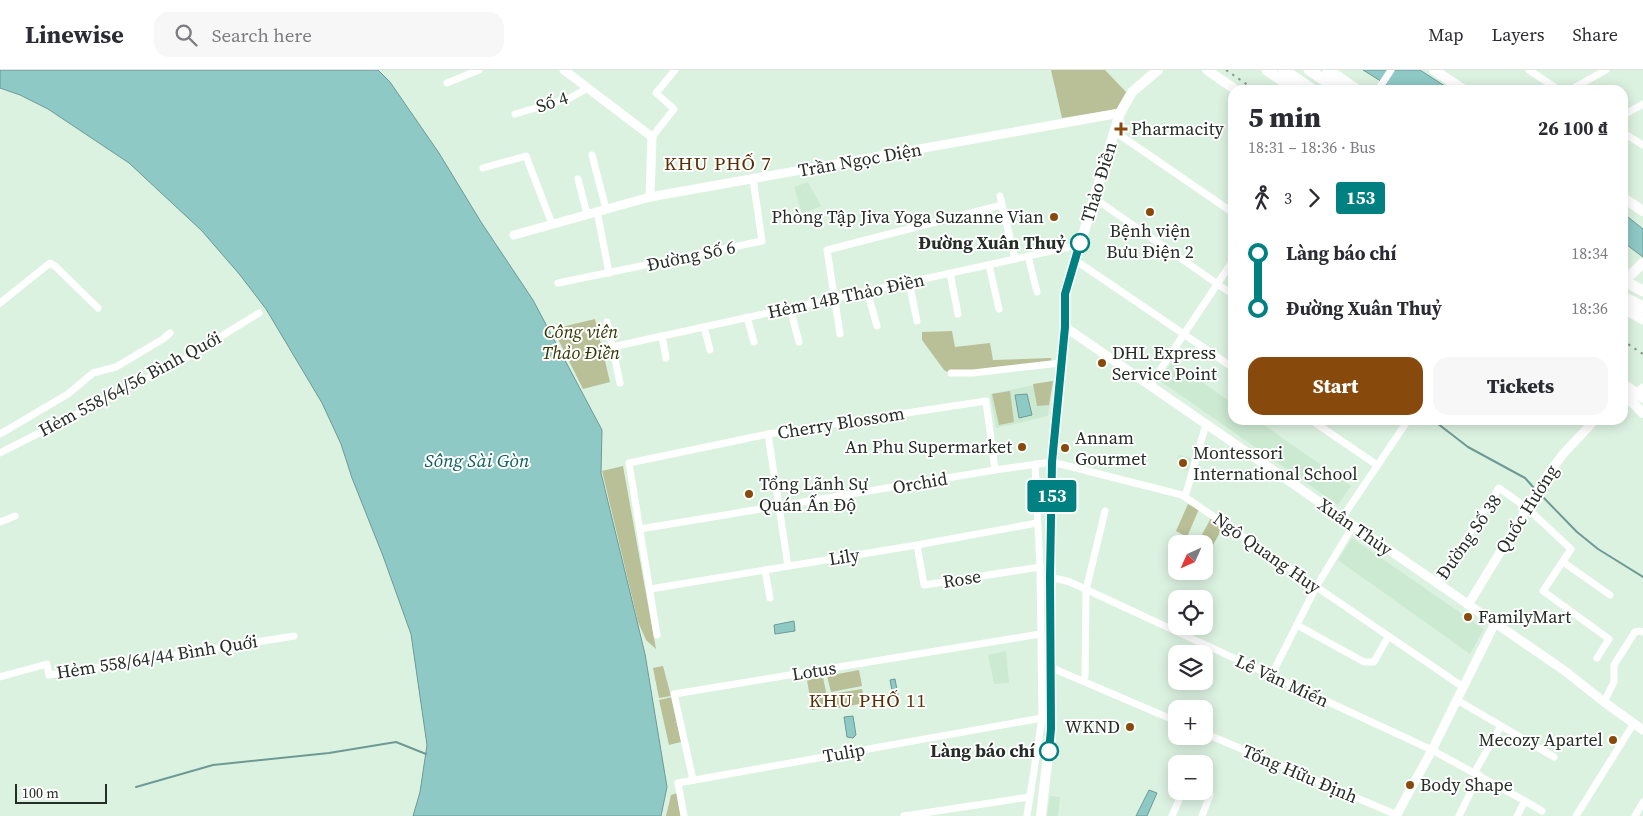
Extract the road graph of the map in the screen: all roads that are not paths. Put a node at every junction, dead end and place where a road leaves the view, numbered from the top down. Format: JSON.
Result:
{"nodes":[{"id":1,"x":479,"y":70,"type":"edge"},
{"id":2,"x":564,"y":70,"type":"edge"},
{"id":3,"x":675,"y":70,"type":"edge"},
{"id":4,"x":1158,"y":70,"type":"edge"},
{"id":5,"x":1207,"y":70,"type":"edge"},
{"id":6,"x":1266,"y":70,"type":"edge"},
{"id":7,"x":1284,"y":70,"type":"edge"},
{"id":8,"x":1309,"y":70,"type":"edge"},
{"id":9,"x":1328,"y":70,"type":"edge"},
{"id":10,"x":1391,"y":70,"type":"edge"},
{"id":11,"x":1434,"y":70,"type":"edge"},
{"id":12,"x":1530,"y":70,"type":"edge"},
{"id":13,"x":1606,"y":70,"type":"edge"},
{"id":14,"x":447,"y":83,"type":"dead end"},
{"id":15,"x":1229,"y":85,"type":"edge"},
{"id":16,"x":1288,"y":85,"type":"edge"},
{"id":17,"x":1306,"y":85,"type":"edge"},
{"id":18,"x":1331,"y":85,"type":"edge"},
{"id":19,"x":1350,"y":85,"type":"edge"},
{"id":20,"x":1381,"y":85,"type":"edge"},
{"id":21,"x":1456,"y":85,"type":"edge"},
{"id":22,"x":1552,"y":85,"type":"edge"},
{"id":23,"x":1579,"y":85,"type":"edge"},
{"id":24,"x":588,"y":88,"type":"junction"},
{"id":25,"x":1643,"y":104,"type":"edge"},
{"id":26,"x":1120,"y":113,"type":"junction"},
{"id":27,"x":1628,"y":113,"type":"edge"},
{"id":28,"x":516,"y":114,"type":"dead end"},
{"id":29,"x":1114,"y":131,"type":"junction"},
{"id":30,"x":1628,"y":136,"type":"edge"},
{"id":31,"x":652,"y":138,"type":"junction"},
{"id":32,"x":1643,"y":145,"type":"edge"},
{"id":33,"x":592,"y":155,"type":"dead end"},
{"id":34,"x":483,"y":168,"type":"dead end"},
{"id":35,"x":578,"y":179,"type":"dead end"},
{"id":36,"x":753,"y":179,"type":"junction"},
{"id":37,"x":1000,"y":196,"type":"dead end"},
{"id":38,"x":650,"y":197,"type":"junction"},
{"id":39,"x":1094,"y":198,"type":"junction"},
{"id":40,"x":1628,"y":201,"type":"edge"},
{"id":41,"x":1002,"y":205,"type":"junction"},
{"id":42,"x":1228,"y":209,"type":"edge"},
{"id":43,"x":601,"y":210,"type":"junction"},
{"id":44,"x":1643,"y":211,"type":"edge"},
{"id":45,"x":587,"y":214,"type":"junction"},
{"id":46,"x":552,"y":224,"type":"junction"},
{"id":47,"x":514,"y":235,"type":"dead end"},
{"id":48,"x":1079,"y":245,"type":"junction"},
{"id":49,"x":1028,"y":256,"type":"junction"},
{"id":50,"x":1015,"y":259,"type":"junction"},
{"id":51,"x":1075,"y":260,"type":"junction"},
{"id":52,"x":1643,"y":263,"type":"edge"},
{"id":53,"x":989,"y":265,"type":"junction"},
{"id":54,"x":1228,"y":268,"type":"edge"},
{"id":55,"x":609,"y":273,"type":"junction"},
{"id":56,"x":950,"y":273,"type":"junction"},
{"id":57,"x":1628,"y":276,"type":"edge"},
{"id":58,"x":909,"y":282,"type":"junction"},
{"id":59,"x":558,"y":283,"type":"dead end"},
{"id":60,"x":1628,"y":283,"type":"edge"},
{"id":61,"x":1218,"y":284,"type":"junction"},
{"id":62,"x":1228,"y":291,"type":"edge"},
{"id":63,"x":1643,"y":291,"type":"edge"},
{"id":64,"x":867,"y":292,"type":"junction"},
{"id":65,"x":1037,"y":292,"type":"dead end"},
{"id":66,"x":835,"y":298,"type":"junction"},
{"id":67,"x":1628,"y":299,"type":"edge"},
{"id":68,"x":0,"y":303,"type":"edge"},
{"id":69,"x":1643,"y":307,"type":"edge"},
{"id":70,"x":98,"y":308,"type":"dead end"},
{"id":71,"x":790,"y":308,"type":"junction"},
{"id":72,"x":999,"y":309,"type":"dead end"},
{"id":73,"x":1628,"y":310,"type":"edge"},
{"id":74,"x":259,"y":313,"type":"dead end"},
{"id":75,"x":958,"y":314,"type":"dead end"},
{"id":76,"x":747,"y":318,"type":"junction"},
{"id":77,"x":1643,"y":319,"type":"edge"},
{"id":78,"x":917,"y":321,"type":"dead end"},
{"id":79,"x":606,"y":322,"type":"dead end"},
{"id":80,"x":877,"y":326,"type":"dead end"},
{"id":81,"x":704,"y":327,"type":"junction"},
{"id":82,"x":1065,"y":327,"type":"junction"},
{"id":83,"x":170,"y":333,"type":"dead end"},
{"id":84,"x":840,"y":334,"type":"dead end"},
{"id":85,"x":1184,"y":334,"type":"junction"},
{"id":86,"x":662,"y":336,"type":"junction"},
{"id":87,"x":754,"y":342,"type":"dead end"},
{"id":88,"x":799,"y":342,"type":"dead end"},
{"id":89,"x":612,"y":347,"type":"junction"},
{"id":90,"x":710,"y":350,"type":"dead end"},
{"id":91,"x":666,"y":358,"type":"dead end"},
{"id":92,"x":1060,"y":363,"type":"junction"},
{"id":93,"x":1228,"y":364,"type":"edge"},
{"id":94,"x":951,"y":373,"type":"dead end"},
{"id":95,"x":620,"y":383,"type":"dead end"},
{"id":96,"x":1150,"y":386,"type":"junction"},
{"id":97,"x":1635,"y":396,"type":"edge"},
{"id":98,"x":1643,"y":413,"type":"edge"},
{"id":99,"x":1206,"y":424,"type":"junction"},
{"id":100,"x":1318,"y":425,"type":"edge"},
{"id":101,"x":1405,"y":425,"type":"edge"},
{"id":102,"x":1590,"y":425,"type":"edge"},
{"id":103,"x":0,"y":434,"type":"edge"},
{"id":104,"x":768,"y":434,"type":"junction"},
{"id":105,"x":0,"y":453,"type":"edge"},
{"id":106,"x":1052,"y":462,"type":"junction"},
{"id":107,"x":1035,"y":464,"type":"junction"},
{"id":108,"x":1377,"y":465,"type":"junction"},
{"id":109,"x":995,"y":470,"type":"junction"},
{"id":110,"x":1185,"y":497,"type":"junction"},
{"id":111,"x":778,"y":507,"type":"junction"},
{"id":112,"x":1527,"y":508,"type":"junction"},
{"id":113,"x":1105,"y":511,"type":"dead end"},
{"id":114,"x":15,"y":516,"type":"dead end"},
{"id":115,"x":1342,"y":518,"type":"junction"},
{"id":116,"x":0,"y":522,"type":"edge"},
{"id":117,"x":1037,"y":523,"type":"junction"},
{"id":118,"x":1353,"y":526,"type":"junction"},
{"id":119,"x":640,"y":528,"type":"junction"},
{"id":120,"x":917,"y":545,"type":"junction"},
{"id":121,"x":1563,"y":562,"type":"junction"},
{"id":122,"x":788,"y":566,"type":"junction"},
{"id":123,"x":1040,"y":567,"type":"junction"},
{"id":124,"x":765,"y":570,"type":"junction"},
{"id":125,"x":1050,"y":576,"type":"junction"},
{"id":126,"x":1436,"y":583,"type":"junction"},
{"id":127,"x":1316,"y":587,"type":"junction"},
{"id":128,"x":650,"y":589,"type":"junction"},
{"id":129,"x":1086,"y":590,"type":"junction"},
{"id":130,"x":1610,"y":595,"type":"dead end"},
{"id":131,"x":770,"y":598,"type":"dead end"},
{"id":132,"x":1468,"y":605,"type":"junction"},
{"id":133,"x":1495,"y":623,"type":"junction"},
{"id":134,"x":1297,"y":625,"type":"junction"},
{"id":135,"x":1643,"y":632,"type":"edge"},
{"id":136,"x":1040,"y":634,"type":"junction"},
{"id":137,"x":657,"y":635,"type":"dead end"},
{"id":138,"x":294,"y":636,"type":"dead end"},
{"id":139,"x":1388,"y":637,"type":"junction"},
{"id":140,"x":1597,"y":658,"type":"dead end"},
{"id":141,"x":1052,"y":668,"type":"junction"},
{"id":142,"x":1085,"y":676,"type":"dead end"},
{"id":143,"x":1271,"y":676,"type":"junction"},
{"id":144,"x":0,"y":677,"type":"edge"},
{"id":145,"x":1463,"y":687,"type":"junction"},
{"id":146,"x":1457,"y":700,"type":"junction"},
{"id":147,"x":1604,"y":702,"type":"junction"},
{"id":148,"x":1042,"y":718,"type":"junction"},
{"id":149,"x":1168,"y":718,"type":"edge"},
{"id":150,"x":1634,"y":723,"type":"junction"},
{"id":151,"x":1501,"y":726,"type":"junction"},
{"id":152,"x":1643,"y":730,"type":"edge"},
{"id":153,"x":1213,"y":737,"type":"edge"},
{"id":154,"x":1432,"y":750,"type":"junction"},
{"id":155,"x":1554,"y":757,"type":"dead end"},
{"id":156,"x":1476,"y":774,"type":"junction"},
{"id":157,"x":692,"y":780,"type":"junction"},
{"id":158,"x":1029,"y":797,"type":"junction"},
{"id":159,"x":1179,"y":800,"type":"edge"},
{"id":160,"x":1208,"y":800,"type":"edge"},
{"id":161,"x":1525,"y":801,"type":"junction"},
{"id":162,"x":1643,"y":802,"type":"edge"},
{"id":163,"x":1542,"y":810,"type":"dead end"},
{"id":164,"x":684,"y":816,"type":"edge"},
{"id":165,"x":904,"y":816,"type":"edge"},
{"id":166,"x":1027,"y":816,"type":"edge"},
{"id":167,"x":1041,"y":816,"type":"edge"},
{"id":168,"x":1172,"y":816,"type":"edge"},
{"id":169,"x":1202,"y":816,"type":"edge"},
{"id":170,"x":1397,"y":816,"type":"edge"},
{"id":171,"x":1458,"y":816,"type":"edge"},
{"id":172,"x":1518,"y":816,"type":"edge"},
{"id":173,"x":1576,"y":816,"type":"edge"},
{"id":174,"x":1635,"y":816,"type":"edge"}],
"edges":[{"from":1,"to":14,"type":"street"},
{"from":2,"to":24,"type":"street"},
{"from":3,"to":31,"type":"street"},
{"from":4,"to":26,"type":"main road","name":"Thảo Điền"},
{"from":5,"to":15,"type":"main road"},
{"from":6,"to":16,"type":"highway"},
{"from":7,"to":17,"type":"highway"},
{"from":8,"to":18,"type":"highway"},
{"from":9,"to":19,"type":"highway"},
{"from":10,"to":20,"type":"street"},
{"from":11,"to":21,"type":"main road"},
{"from":12,"to":22,"type":"street"},
{"from":13,"to":23,"type":"street"},
{"from":24,"to":28,"type":"street","name":"Số 4"},
{"from":24,"to":31,"type":"street"},
{"from":25,"to":27,"type":"street"},
{"from":26,"to":29,"type":"main road","name":"Thảo Điền"},
{"from":26,"to":36,"type":"street","name":"Trần Ngọc Diện"},
{"from":29,"to":39,"type":"main road","name":"Thảo Điền"},
{"from":29,"to":42,"type":"street"},
{"from":30,"to":32,"type":"street"},
{"from":31,"to":38,"type":"street"},
{"from":33,"to":43,"type":"street"},
{"from":34,"to":46,"type":"street"},
{"from":35,"to":45,"type":"street"},
{"from":36,"to":38,"type":"street","name":"Trần Ngọc Diện"},
{"from":36,"to":55,"type":"street","name":"Đường Số 6"},
{"from":37,"to":41,"type":"street"},
{"from":38,"to":43,"type":"street","name":"Trần Ngọc Diện"},
{"from":39,"to":48,"type":"main road","name":"Thảo Điền"},
{"from":39,"to":61,"type":"street"},
{"from":40,"to":44,"type":"main road"},
{"from":41,"to":50,"type":"street"},
{"from":41,"to":66,"type":"street"},
{"from":43,"to":45,"type":"street","name":"Trần Ngọc Diện"},
{"from":43,"to":55,"type":"street"},
{"from":45,"to":46,"type":"street","name":"Trần Ngọc Diện"},
{"from":46,"to":47,"type":"street","name":"Trần Ngọc Diện"},
{"from":48,"to":49,"type":"street","name":"Hẻm 14B Thảo Điền"},
{"from":48,"to":51,"type":"main road","name":"Thảo Điền"},
{"from":49,"to":50,"type":"street","name":"Hẻm 14B Thảo Điền"},
{"from":49,"to":65,"type":"street"},
{"from":50,"to":53,"type":"street","name":"Hẻm 14B Thảo Điền"},
{"from":51,"to":82,"type":"main road","name":"Thảo Điền"},
{"from":51,"to":85,"type":"street"},
{"from":52,"to":57,"type":"main road"},
{"from":53,"to":56,"type":"street","name":"Hẻm 14B Thảo Điền"},
{"from":53,"to":72,"type":"street"},
{"from":54,"to":61,"type":"street"},
{"from":55,"to":59,"type":"street","name":"Đường Số 6"},
{"from":56,"to":58,"type":"street","name":"Hẻm 14B Thảo Điền"},
{"from":56,"to":75,"type":"street"},
{"from":58,"to":64,"type":"street","name":"Hẻm 14B Thảo Điền"},
{"from":58,"to":78,"type":"street"},
{"from":60,"to":63,"type":"highway"},
{"from":61,"to":62,"type":"street"},
{"from":61,"to":85,"type":"street"},
{"from":64,"to":66,"type":"street","name":"Hẻm 14B Thảo Điền"},
{"from":64,"to":80,"type":"street"},
{"from":66,"to":71,"type":"street","name":"Hẻm 14B Thảo Điền"},
{"from":66,"to":84,"type":"street"},
{"from":67,"to":69,"type":"highway"},
{"from":68,"to":70,"type":"street"},
{"from":71,"to":76,"type":"street","name":"Hẻm 14B Thảo Điền"},
{"from":71,"to":88,"type":"street"},
{"from":73,"to":77,"type":"highway"},
{"from":74,"to":105,"type":"street","name":"Hẻm 558/64/56 Bình Quới"},
{"from":76,"to":81,"type":"street","name":"Hẻm 14B Thảo Điền"},
{"from":76,"to":87,"type":"street"},
{"from":79,"to":89,"type":"street"},
{"from":81,"to":86,"type":"street","name":"Hẻm 14B Thảo Điền"},
{"from":81,"to":90,"type":"street"},
{"from":82,"to":92,"type":"main road","name":"Thảo Điền"},
{"from":82,"to":96,"type":"street","name":"Xuân Thủy"},
{"from":83,"to":103,"type":"street"},
{"from":85,"to":93,"type":"street"},
{"from":85,"to":96,"type":"street"},
{"from":86,"to":89,"type":"street","name":"Hẻm 14B Thảo Điền"},
{"from":86,"to":91,"type":"street"},
{"from":89,"to":95,"type":"street"},
{"from":92,"to":94,"type":"street"},
{"from":92,"to":106,"type":"main road","name":"Thảo Điền"},
{"from":96,"to":99,"type":"street","name":"Xuân Thủy"},
{"from":97,"to":98,"type":"main road"},
{"from":99,"to":110,"type":"street"},
{"from":99,"to":115,"type":"street","name":"Xuân Thủy"},
{"from":100,"to":108,"type":"street"},
{"from":101,"to":108,"type":"street"},
{"from":102,"to":112,"type":"street","name":"Quốc Hương"},
{"from":104,"to":109,"type":"street","name":"Cherry Blossom"},
{"from":104,"to":111,"type":"street"},
{"from":104,"to":119,"type":"street","name":"Cherry Blossom"},
{"from":106,"to":107,"type":"street","name":"Orchid"},
{"from":106,"to":110,"type":"street","name":"Ngô Quang Huy"},
{"from":106,"to":125,"type":"main road","name":"Thảo Điền"},
{"from":107,"to":109,"type":"street","name":"Orchid"},
{"from":107,"to":117,"type":"street"},
{"from":108,"to":115,"type":"street"},
{"from":109,"to":111,"type":"street","name":"Orchid"},
{"from":110,"to":127,"type":"street","name":"Ngô Quang Huy"},
{"from":111,"to":119,"type":"street","name":"Orchid"},
{"from":111,"to":122,"type":"street"},
{"from":112,"to":121,"type":"street"},
{"from":112,"to":126,"type":"street","name":"Đường Số 38"},
{"from":112,"to":132,"type":"street","name":"Quốc Hương"},
{"from":113,"to":129,"type":"street"},
{"from":114,"to":116,"type":"street"},
{"from":115,"to":118,"type":"street","name":"Xuân Thủy"},
{"from":117,"to":120,"type":"street","name":"Lily"},
{"from":117,"to":123,"type":"street"},
{"from":118,"to":126,"type":"street","name":"Xuân Thủy"},
{"from":118,"to":127,"type":"street"},
{"from":119,"to":128,"type":"street"},
{"from":120,"to":122,"type":"street","name":"Lily"},
{"from":120,"to":123,"type":"street","name":"Rose"},
{"from":121,"to":130,"type":"street"},
{"from":121,"to":140,"type":"street"},
{"from":122,"to":124,"type":"street","name":"Lily"},
{"from":123,"to":136,"type":"street"},
{"from":124,"to":128,"type":"street","name":"Lily"},
{"from":124,"to":131,"type":"street"},
{"from":125,"to":129,"type":"street","name":"Lê Văn Miến"},
{"from":125,"to":141,"type":"main road","name":"Thảo Điền"},
{"from":126,"to":132,"type":"street","name":"Xuân Thủy"},
{"from":127,"to":134,"type":"street"},
{"from":127,"to":139,"type":"street","name":"Ngô Quang Huy"},
{"from":128,"to":137,"type":"street"},
{"from":129,"to":142,"type":"street"},
{"from":129,"to":143,"type":"street","name":"Lê Văn Miến"},
{"from":132,"to":133,"type":"street","name":"Xuân Thủy"},
{"from":133,"to":145,"type":"street"},
{"from":133,"to":147,"type":"street","name":"Xuân Thủy"},
{"from":134,"to":139,"type":"street"},
{"from":134,"to":143,"type":"street"},
{"from":135,"to":147,"type":"street"},
{"from":136,"to":148,"type":"street"},
{"from":136,"to":157,"type":"street","name":"Lotus"},
{"from":138,"to":144,"type":"street","name":"Hẻm 558/64/44 Bình Quới"},
{"from":139,"to":145,"type":"street","name":"Ngô Quang Huy"},
{"from":141,"to":149,"type":"street"},
{"from":141,"to":167,"type":"main road","name":"Thảo Điền"},
{"from":143,"to":154,"type":"street","name":"Lê Văn Miến"},
{"from":145,"to":146,"type":"street"},
{"from":146,"to":151,"type":"street"},
{"from":146,"to":154,"type":"street"},
{"from":147,"to":150,"type":"street","name":"Xuân Thủy"},
{"from":148,"to":157,"type":"street","name":"Tulip"},
{"from":148,"to":158,"type":"street"},
{"from":150,"to":152,"type":"street","name":"Xuân Thủy"},
{"from":150,"to":173,"type":"street"},
{"from":151,"to":155,"type":"street"},
{"from":151,"to":156,"type":"street"},
{"from":153,"to":170,"type":"street","name":"Tống Hữu Định"},
{"from":154,"to":156,"type":"street","name":"Lê Văn Miến"},
{"from":154,"to":170,"type":"street"},
{"from":156,"to":161,"type":"street","name":"Lê Văn Miến"},
{"from":156,"to":171,"type":"street"},
{"from":157,"to":164,"type":"street"},
{"from":158,"to":165,"type":"street"},
{"from":158,"to":166,"type":"street"},
{"from":159,"to":168,"type":"street"},
{"from":160,"to":169,"type":"street"},
{"from":161,"to":163,"type":"street","name":"Lê Văn Miến"},
{"from":161,"to":172,"type":"street"},
{"from":162,"to":174,"type":"street"}]}
